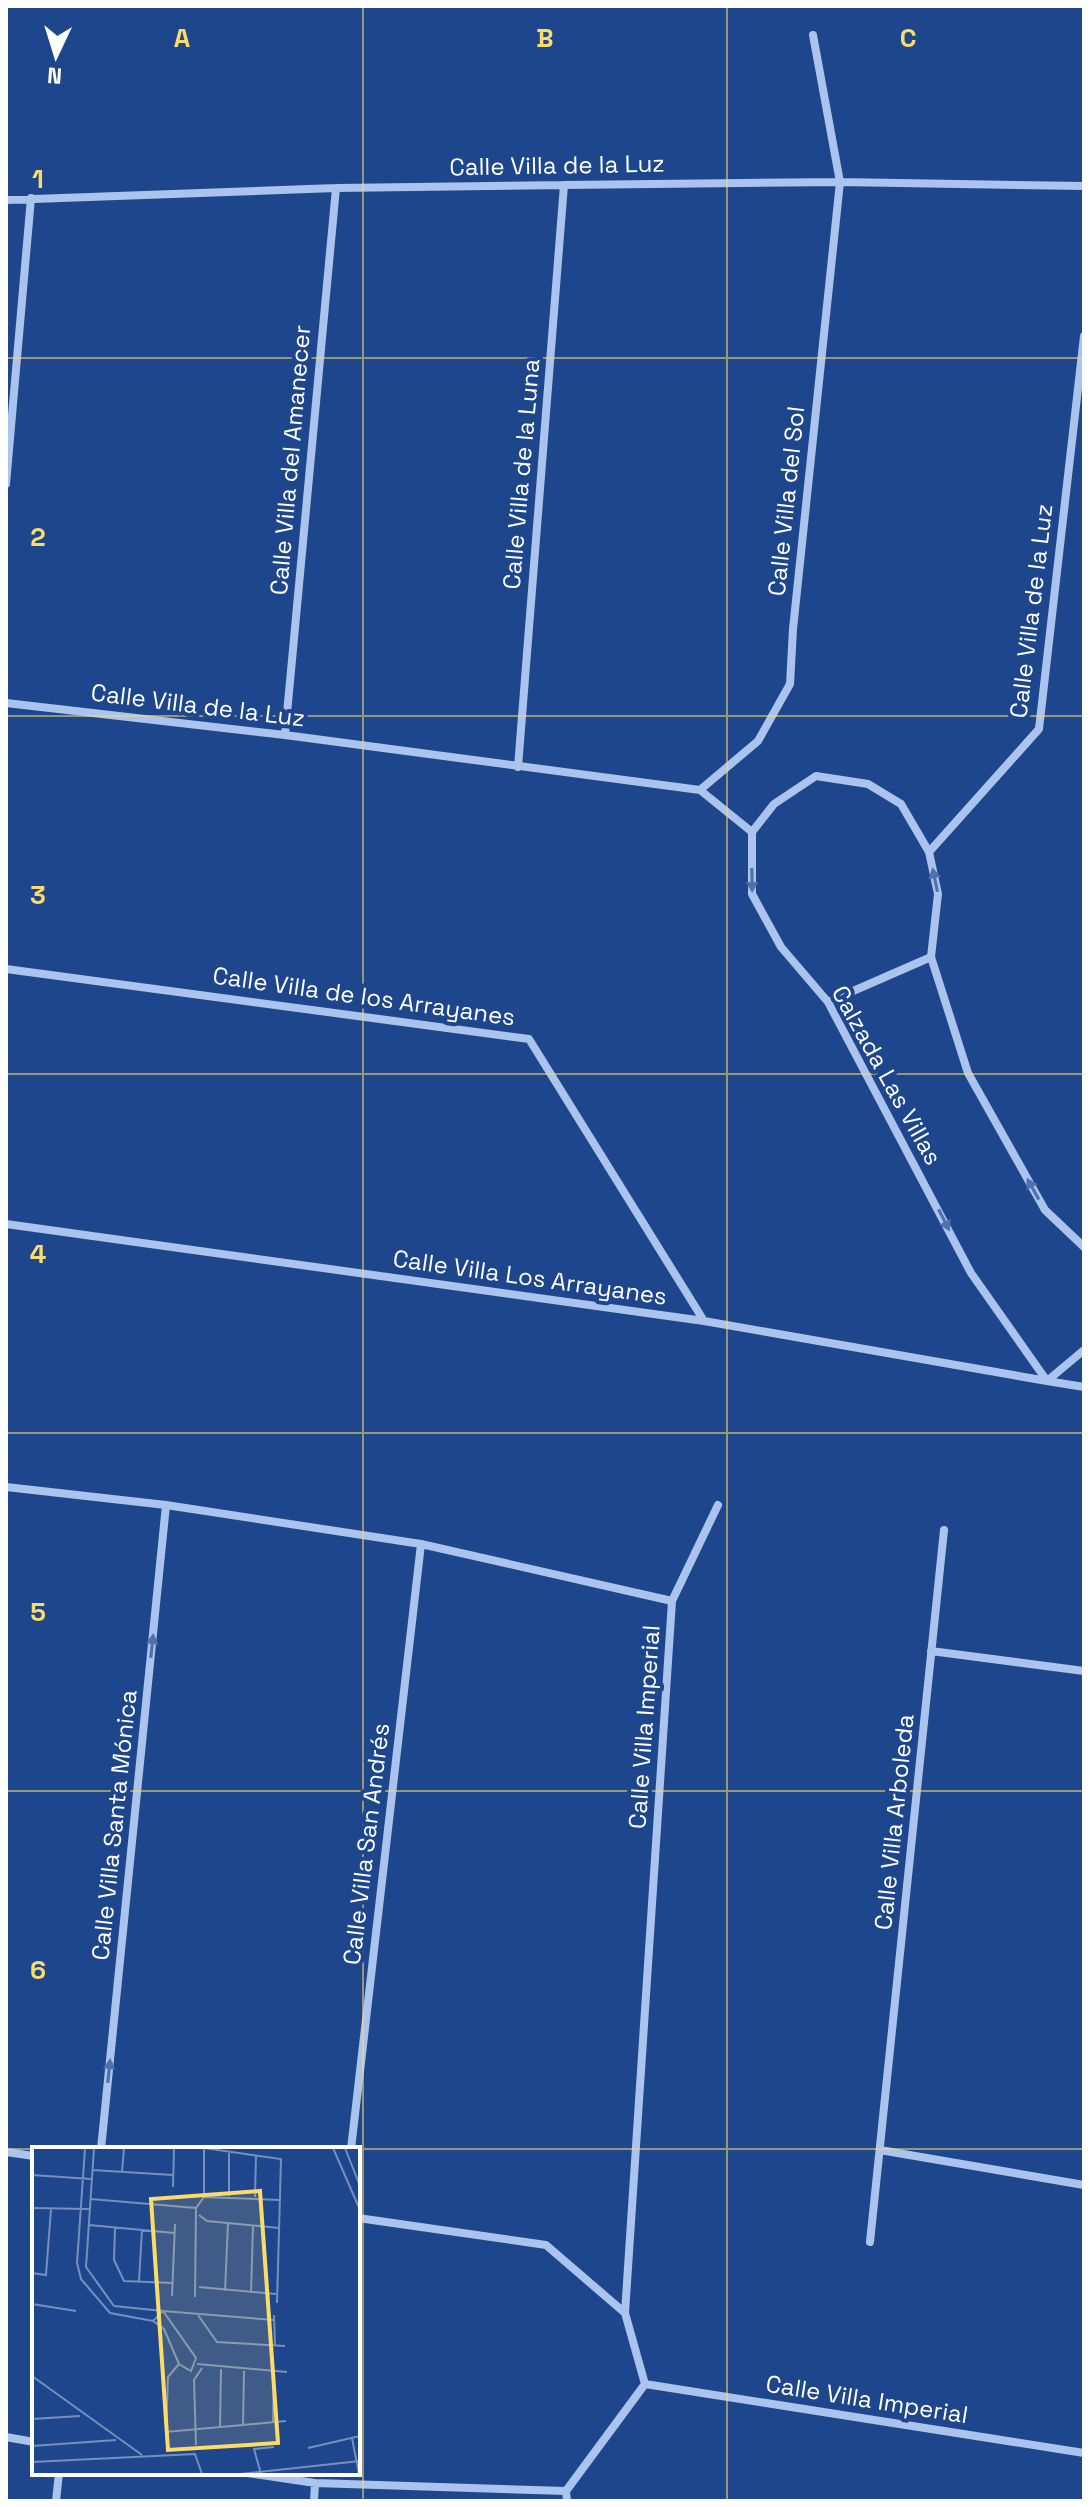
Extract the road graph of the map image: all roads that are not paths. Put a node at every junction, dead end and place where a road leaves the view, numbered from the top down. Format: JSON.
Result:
{"nodes":[{"id":1,"x":813,"y":35,"type":"dead end"},
{"id":2,"x":840,"y":182,"type":"junction"},
{"id":3,"x":564,"y":185,"type":"junction"},
{"id":4,"x":1084,"y":186,"type":"edge"},
{"id":5,"x":336,"y":188,"type":"junction"},
{"id":6,"x":31,"y":198,"type":"junction"},
{"id":7,"x":6,"y":200,"type":"edge"},
{"id":8,"x":1084,"y":336,"type":"edge"},
{"id":9,"x":6,"y":484,"type":"edge"},
{"id":10,"x":6,"y":703,"type":"edge"},
{"id":11,"x":285,"y":735,"type":"junction"},
{"id":12,"x":518,"y":767,"type":"junction"},
{"id":13,"x":700,"y":790,"type":"junction"},
{"id":14,"x":752,"y":832,"type":"junction"},
{"id":15,"x":929,"y":852,"type":"junction"},
{"id":16,"x":931,"y":957,"type":"junction"},
{"id":17,"x":6,"y":969,"type":"edge"},
{"id":18,"x":828,"y":1002,"type":"junction"},
{"id":19,"x":6,"y":1224,"type":"edge"},
{"id":20,"x":1084,"y":1247,"type":"edge"},
{"id":21,"x":704,"y":1321,"type":"junction"},
{"id":22,"x":1084,"y":1350,"type":"edge"},
{"id":23,"x":1047,"y":1381,"type":"junction"},
{"id":24,"x":1084,"y":1387,"type":"edge"},
{"id":25,"x":6,"y":1487,"type":"edge"},
{"id":26,"x":166,"y":1505,"type":"junction"},
{"id":27,"x":718,"y":1505,"type":"dead end"},
{"id":28,"x":944,"y":1530,"type":"dead end"},
{"id":29,"x":421,"y":1544,"type":"junction"},
{"id":30,"x":672,"y":1601,"type":"junction"},
{"id":31,"x":931,"y":1651,"type":"junction"},
{"id":32,"x":1084,"y":1671,"type":"edge"},
{"id":33,"x":101,"y":2147,"type":"edge"},
{"id":34,"x":351,"y":2147,"type":"edge"},
{"id":35,"x":880,"y":2150,"type":"junction"},
{"id":36,"x":6,"y":2152,"type":"edge"},
{"id":37,"x":32,"y":2156,"type":"edge"},
{"id":38,"x":1084,"y":2185,"type":"edge"},
{"id":39,"x":360,"y":2218,"type":"edge"},
{"id":40,"x":870,"y":2242,"type":"dead end"},
{"id":41,"x":625,"y":2313,"type":"junction"},
{"id":42,"x":645,"y":2384,"type":"junction"},
{"id":43,"x":6,"y":2437,"type":"edge"},
{"id":44,"x":32,"y":2442,"type":"edge"},
{"id":45,"x":1084,"y":2453,"type":"edge"},
{"id":46,"x":59,"y":2475,"type":"edge"},
{"id":47,"x":261,"y":2475,"type":"edge"},
{"id":48,"x":315,"y":2483,"type":"junction"},
{"id":49,"x":566,"y":2491,"type":"junction"},
{"id":50,"x":56,"y":2501,"type":"edge"},
{"id":51,"x":314,"y":2501,"type":"edge"},
{"id":52,"x":567,"y":2501,"type":"edge"}],
"edges":[{"from":1,"to":2,"type":"street","name":"Calle Villa del Sol"},
{"from":2,"to":3,"type":"street","name":"Calle Villa de la Luz"},
{"from":2,"to":4,"type":"street","name":"Calle Villa de la Luz"},
{"from":2,"to":13,"type":"street","name":"Calle Villa del Sol"},
{"from":3,"to":5,"type":"street","name":"Calle Villa de la Luz"},
{"from":3,"to":12,"type":"street","name":"Calle Villa de la Luna"},
{"from":5,"to":6,"type":"street","name":"Calle Villa de la Luz"},
{"from":5,"to":11,"type":"street","name":"Calle Villa del Amanecer"},
{"from":6,"to":7,"type":"street","name":"Calle Villa de la Luz"},
{"from":6,"to":9,"type":"street"},
{"from":8,"to":15,"type":"street","name":"Calle Villa de la Luz"},
{"from":10,"to":11,"type":"street","name":"Calle Villa de la Luz"},
{"from":11,"to":12,"type":"street","name":"Calle Villa de la Luz"},
{"from":12,"to":13,"type":"street","name":"Calle Villa de la Luz"},
{"from":13,"to":14,"type":"street"},
{"from":14,"to":15,"type":"street"},
{"from":14,"to":18,"type":"street","name":"Calzada Las Villas","one_way":true},
{"from":16,"to":15,"type":"street","one_way":true},
{"from":16,"to":18,"type":"street"},
{"from":20,"to":16,"type":"street","one_way":true},
{"from":17,"to":21,"type":"street","name":"Calle Villa de los Arrayanes"},
{"from":18,"to":23,"type":"street","name":"Calzada Las Villas","one_way":true},
{"from":19,"to":21,"type":"street","name":"Calle Villa Los Arrayanes"},
{"from":21,"to":23,"type":"street","name":"Calle Villa Los Arrayanes"},
{"from":22,"to":23,"type":"street"},
{"from":23,"to":24,"type":"street"},
{"from":25,"to":26,"type":"street","name":"Calle Villa Imperial"},
{"from":26,"to":29,"type":"street","name":"Calle Villa Imperial"},
{"from":33,"to":26,"type":"street","name":"Calle Villa Santa Mónica","one_way":true},
{"from":27,"to":30,"type":"street"},
{"from":28,"to":31,"type":"street","name":"Calle Villa Arboleda"},
{"from":29,"to":30,"type":"street","name":"Calle Villa Imperial"},
{"from":29,"to":34,"type":"street","name":"Calle Villa San Andrés"},
{"from":30,"to":41,"type":"street","name":"Calle Villa Imperial"},
{"from":31,"to":32,"type":"street"},
{"from":31,"to":35,"type":"street","name":"Calle Villa Arboleda"},
{"from":35,"to":38,"type":"street"},
{"from":35,"to":40,"type":"street","name":"Calle Villa Arboleda"},
{"from":36,"to":37,"type":"street"},
{"from":39,"to":41,"type":"street"},
{"from":41,"to":42,"type":"street","name":"Calle Villa Imperial"},
{"from":42,"to":45,"type":"street","name":"Calle Villa Imperial"},
{"from":42,"to":49,"type":"street"},
{"from":43,"to":44,"type":"street"},
{"from":46,"to":50,"type":"street"},
{"from":47,"to":48,"type":"street"},
{"from":48,"to":49,"type":"street"},
{"from":48,"to":51,"type":"street"},
{"from":49,"to":52,"type":"street"}]}
